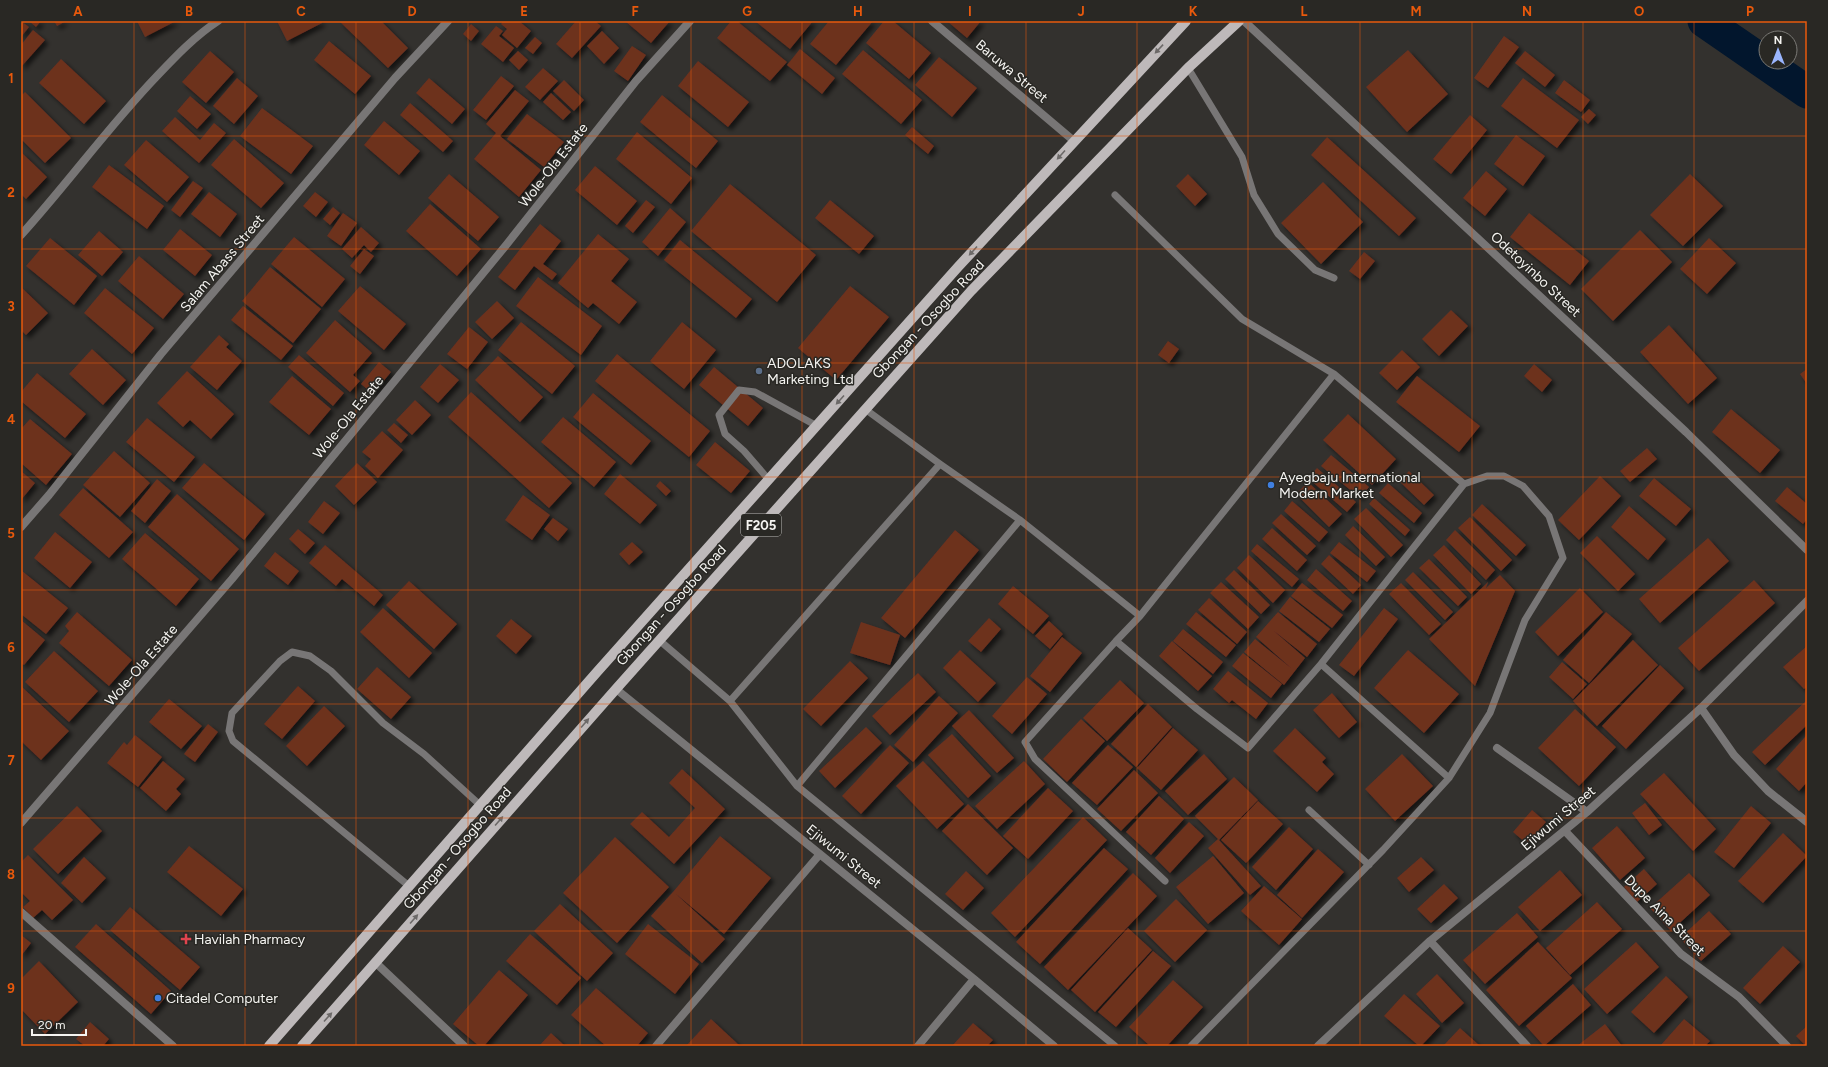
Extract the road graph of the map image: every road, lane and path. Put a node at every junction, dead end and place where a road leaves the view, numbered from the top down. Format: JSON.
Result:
{"nodes":[{"id":1,"x":218,"y":21,"type":"edge"},
{"id":2,"x":448,"y":21,"type":"edge"},
{"id":3,"x":690,"y":21,"type":"edge"},
{"id":4,"x":932,"y":21,"type":"edge"},
{"id":5,"x":1186,"y":21,"type":"edge"},
{"id":6,"x":1239,"y":21,"type":"edge"},
{"id":7,"x":1244,"y":21,"type":"edge"},
{"id":8,"x":1188,"y":68,"type":"junction"},
{"id":9,"x":1074,"y":141,"type":"junction"},
{"id":10,"x":1115,"y":195,"type":"dead end"},
{"id":11,"x":21,"y":235,"type":"edge"},
{"id":12,"x":1334,"y":278,"type":"dead end"},
{"id":13,"x":1334,"y":374,"type":"junction"},
{"id":14,"x":865,"y":409,"type":"junction"},
{"id":15,"x":817,"y":426,"type":"junction"},
{"id":16,"x":940,"y":464,"type":"junction"},
{"id":17,"x":769,"y":480,"type":"junction"},
{"id":18,"x":1464,"y":484,"type":"junction"},
{"id":19,"x":1020,"y":520,"type":"junction"},
{"id":20,"x":21,"y":527,"type":"edge"},
{"id":21,"x":1807,"y":550,"type":"edge"},
{"id":22,"x":1807,"y":601,"type":"edge"},
{"id":23,"x":1140,"y":616,"type":"junction"},
{"id":24,"x":659,"y":640,"type":"junction"},
{"id":25,"x":1116,"y":641,"type":"junction"},
{"id":26,"x":1321,"y":664,"type":"junction"},
{"id":27,"x":616,"y":689,"type":"junction"},
{"id":28,"x":730,"y":701,"type":"junction"},
{"id":29,"x":1701,"y":708,"type":"junction"},
{"id":30,"x":1497,"y":748,"type":"dead end"},
{"id":31,"x":1449,"y":778,"type":"junction"},
{"id":32,"x":797,"y":786,"type":"junction"},
{"id":33,"x":480,"y":805,"type":"junction"},
{"id":34,"x":1309,"y":810,"type":"dead end"},
{"id":35,"x":1587,"y":812,"type":"junction"},
{"id":36,"x":1807,"y":822,"type":"edge"},
{"id":37,"x":21,"y":823,"type":"edge"},
{"id":38,"x":1565,"y":831,"type":"junction"},
{"id":39,"x":820,"y":854,"type":"junction"},
{"id":40,"x":1368,"y":865,"type":"junction"},
{"id":41,"x":1164,"y":881,"type":"dead end"},
{"id":42,"x":409,"y":886,"type":"junction"},
{"id":43,"x":21,"y":912,"type":"edge"},
{"id":44,"x":1430,"y":941,"type":"junction"},
{"id":45,"x":376,"y":963,"type":"junction"},
{"id":46,"x":974,"y":979,"type":"junction"},
{"id":47,"x":173,"y":1046,"type":"edge"},
{"id":48,"x":269,"y":1046,"type":"edge"},
{"id":49,"x":302,"y":1046,"type":"edge"},
{"id":50,"x":464,"y":1046,"type":"edge"},
{"id":51,"x":656,"y":1046,"type":"edge"},
{"id":52,"x":918,"y":1046,"type":"edge"},
{"id":53,"x":1054,"y":1046,"type":"edge"},
{"id":54,"x":1115,"y":1046,"type":"edge"},
{"id":55,"x":1191,"y":1046,"type":"edge"},
{"id":56,"x":1318,"y":1046,"type":"edge"},
{"id":57,"x":1527,"y":1046,"type":"edge"},
{"id":58,"x":1787,"y":1046,"type":"edge"}],
"edges":[{"from":1,"to":11,"type":"street"},
{"from":2,"to":20,"type":"street","name":"Salam Abass Street"},
{"from":3,"to":37,"type":"street","name":"Wole-Ola Estate"},
{"from":4,"to":9,"type":"street","name":"Baruwa Street"},
{"from":5,"to":9,"type":"main road","name":"Gbongan - Osogbo Road","number":"F205","one_way":true},
{"from":6,"to":8,"type":"main road","name":"Gbongan - Osogbo Road","number":"F205"},
{"from":7,"to":21,"type":"street","name":"Odetoyinbo Street"},
{"from":8,"to":12,"type":"lane"},
{"from":8,"to":14,"type":"main road","name":"Gbongan - Osogbo Road","number":"F205"},
{"from":9,"to":15,"type":"main road","name":"Gbongan - Osogbo Road","number":"F205","one_way":true},
{"from":10,"to":13,"type":"lane"},
{"from":13,"to":18,"type":"lane"},
{"from":13,"to":23,"type":"lane"},
{"from":14,"to":16,"type":"lane"},
{"from":14,"to":24,"type":"main road","name":"Gbongan - Osogbo Road","number":"F205"},
{"from":15,"to":17,"type":"main road","name":"Gbongan - Osogbo Road","number":"F205"},
{"from":15,"to":17,"type":"lane"},
{"from":16,"to":19,"type":"lane"},
{"from":16,"to":28,"type":"lane"},
{"from":17,"to":33,"type":"main road","name":"Gbongan - Osogbo Road","number":"F205"},
{"from":18,"to":26,"type":"lane"},
{"from":18,"to":31,"type":"lane"},
{"from":19,"to":23,"type":"lane"},
{"from":19,"to":32,"type":"lane"},
{"from":22,"to":29,"type":"street","name":"Ejiwumi Street"},
{"from":23,"to":25,"type":"lane"},
{"from":24,"to":27,"type":"main road","name":"Gbongan - Osogbo Road","number":"F205"},
{"from":24,"to":28,"type":"lane"},
{"from":25,"to":26,"type":"lane"},
{"from":25,"to":41,"type":"lane"},
{"from":26,"to":31,"type":"lane"},
{"from":27,"to":39,"type":"street","name":"Ejiwumi Street"},
{"from":45,"to":27,"type":"main road","name":"Gbongan - Osogbo Road","number":"F205","one_way":true},
{"from":28,"to":32,"type":"lane"},
{"from":29,"to":35,"type":"street","name":"Ejiwumi Street"},
{"from":29,"to":36,"type":"street"},
{"from":30,"to":35,"type":"street"},
{"from":31,"to":40,"type":"lane"},
{"from":32,"to":54,"type":"lane"},
{"from":33,"to":42,"type":"main road","name":"Gbongan - Osogbo Road","number":"F205"},
{"from":33,"to":42,"type":"lane"},
{"from":34,"to":40,"type":"lane"},
{"from":35,"to":38,"type":"street","name":"Ejiwumi Street"},
{"from":38,"to":44,"type":"street","name":"Ejiwumi Street"},
{"from":38,"to":58,"type":"street","name":"Dupe Aina Street"},
{"from":39,"to":46,"type":"street","name":"Ejiwumi Street"},
{"from":39,"to":51,"type":"street"},
{"from":40,"to":55,"type":"lane"},
{"from":42,"to":48,"type":"main road","name":"Gbongan - Osogbo Road","number":"F205"},
{"from":43,"to":47,"type":"street"},
{"from":44,"to":56,"type":"street","name":"Ejiwumi Street"},
{"from":44,"to":57,"type":"street"},
{"from":49,"to":45,"type":"main road","name":"Gbongan - Osogbo Road","number":"F205","one_way":true},
{"from":45,"to":50,"type":"street"},
{"from":46,"to":52,"type":"street"},
{"from":46,"to":53,"type":"street","name":"Ejiwumi Street"}]}
